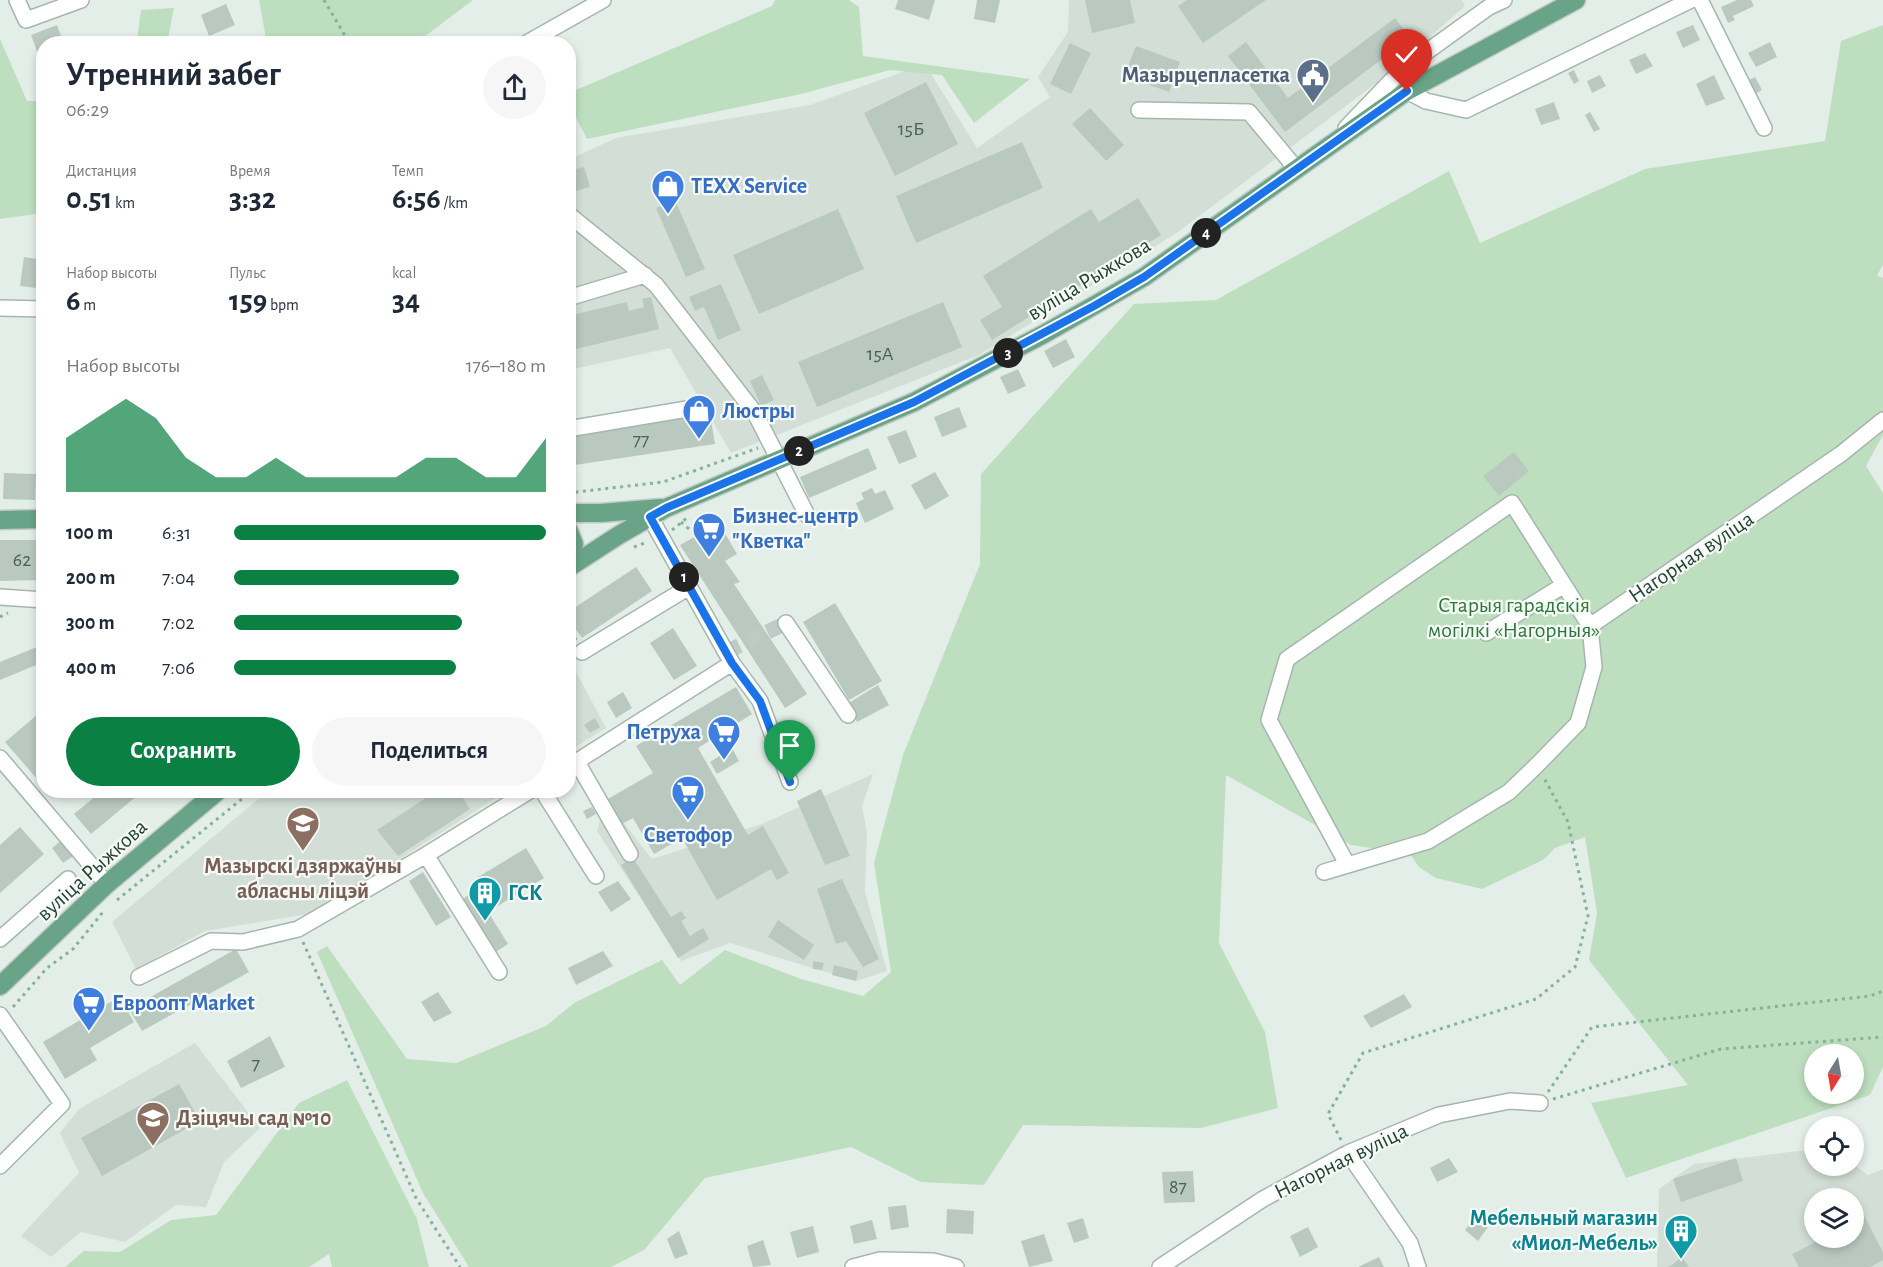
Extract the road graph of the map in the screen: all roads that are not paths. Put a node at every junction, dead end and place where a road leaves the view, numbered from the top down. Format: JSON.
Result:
{"nodes":[{"id":1,"x":17,"y":0,"type":"edge"},
{"id":2,"x":81,"y":0,"type":"edge"},
{"id":3,"x":603,"y":0,"type":"edge"},
{"id":4,"x":1504,"y":0,"type":"edge"},
{"id":5,"x":1576,"y":0,"type":"edge"},
{"id":6,"x":1691,"y":0,"type":"edge"},
{"id":7,"x":1700,"y":0,"type":"edge"},
{"id":8,"x":1487,"y":4,"type":"edge"},
{"id":9,"x":539,"y":36,"type":"edge"},
{"id":10,"x":1407,"y":91,"type":"junction"},
{"id":11,"x":1139,"y":110,"type":"dead end"},
{"id":12,"x":1764,"y":128,"type":"dead end"},
{"id":13,"x":1331,"y":143,"type":"junction"},
{"id":14,"x":1294,"y":170,"type":"junction"},
{"id":15,"x":576,"y":220,"type":"edge"},
{"id":16,"x":645,"y":275,"type":"junction"},
{"id":17,"x":576,"y":296,"type":"edge"},
{"id":18,"x":0,"y":308,"type":"edge"},
{"id":19,"x":36,"y":309,"type":"edge"},
{"id":20,"x":693,"y":408,"type":"dead end"},
{"id":21,"x":1883,"y":420,"type":"edge"},
{"id":22,"x":576,"y":428,"type":"edge"},
{"id":23,"x":775,"y":452,"type":"junction"},
{"id":24,"x":576,"y":513,"type":"edge"},
{"id":25,"x":658,"y":513,"type":"junction"},
{"id":26,"x":807,"y":515,"type":"dead end"},
{"id":27,"x":36,"y":519,"type":"edge"},
{"id":28,"x":0,"y":520,"type":"edge"},
{"id":29,"x":576,"y":563,"type":"edge"},
{"id":30,"x":1564,"y":585,"type":"junction"},
{"id":31,"x":689,"y":587,"type":"junction"},
{"id":32,"x":0,"y":597,"type":"edge"},
{"id":33,"x":36,"y":599,"type":"edge"},
{"id":34,"x":786,"y":623,"type":"dead end"},
{"id":35,"x":1590,"y":626,"type":"junction"},
{"id":36,"x":1486,"y":633,"type":"dead end"},
{"id":37,"x":582,"y":652,"type":"dead end"},
{"id":38,"x":732,"y":663,"type":"junction"},
{"id":39,"x":848,"y":715,"type":"dead end"},
{"id":40,"x":0,"y":758,"type":"edge"},
{"id":41,"x":576,"y":762,"type":"edge"},
{"id":42,"x":576,"y":769,"type":"edge"},
{"id":43,"x":790,"y":782,"type":"dead end"},
{"id":44,"x":211,"y":798,"type":"edge"},
{"id":45,"x":518,"y":798,"type":"edge"},
{"id":46,"x":547,"y":798,"type":"edge"},
{"id":47,"x":630,"y":854,"type":"dead end"},
{"id":48,"x":426,"y":855,"type":"junction"},
{"id":49,"x":1347,"y":864,"type":"junction"},
{"id":50,"x":1324,"y":872,"type":"dead end"},
{"id":51,"x":596,"y":876,"type":"dead end"},
{"id":52,"x":68,"y":879,"type":"dead end"},
{"id":53,"x":112,"y":892,"type":"junction"},
{"id":54,"x":0,"y":939,"type":"edge"},
{"id":55,"x":499,"y":972,"type":"dead end"},
{"id":56,"x":139,"y":977,"type":"dead end"},
{"id":57,"x":0,"y":987,"type":"edge"},
{"id":58,"x":2,"y":1017,"type":"edge"},
{"id":59,"x":1540,"y":1103,"type":"road end"},
{"id":60,"x":1348,"y":1153,"type":"junction"},
{"id":61,"x":0,"y":1166,"type":"edge"},
{"id":62,"x":854,"y":1267,"type":"edge"},
{"id":63,"x":956,"y":1267,"type":"edge"},
{"id":64,"x":1160,"y":1267,"type":"edge"},
{"id":65,"x":1418,"y":1267,"type":"edge"}],
"edges":[{"from":1,"to":2,"type":"street"},
{"from":3,"to":9,"type":"street"},
{"from":4,"to":8,"type":"street"},
{"from":5,"to":10,"type":"main road","name":"вуліца Рыжкова"},
{"from":6,"to":10,"type":"street"},
{"from":7,"to":12,"type":"street"},
{"from":8,"to":13,"type":"street"},
{"from":10,"to":13,"type":"main road","name":"вуліца Рыжкова"},
{"from":11,"to":14,"type":"street"},
{"from":13,"to":14,"type":"main road","name":"вуліца Рыжкова"},
{"from":14,"to":23,"type":"main road","name":"вуліца Рыжкова"},
{"from":15,"to":16,"type":"street"},
{"from":16,"to":17,"type":"street"},
{"from":16,"to":23,"type":"street"},
{"from":18,"to":19,"type":"street"},
{"from":20,"to":22,"type":"street"},
{"from":21,"to":35,"type":"street","name":"Нагорная вуліца"},
{"from":23,"to":25,"type":"main road","name":"вуліца Рыжкова"},
{"from":23,"to":26,"type":"street"},
{"from":24,"to":25,"type":"main road"},
{"from":25,"to":29,"type":"main road","name":"вуліца Рыжкова"},
{"from":25,"to":31,"type":"street"},
{"from":27,"to":28,"type":"main road"},
{"from":30,"to":35,"type":"street"},
{"from":30,"to":36,"type":"street"},
{"from":30,"to":49,"type":"street"},
{"from":31,"to":37,"type":"street"},
{"from":31,"to":38,"type":"street"},
{"from":32,"to":33,"type":"street"},
{"from":34,"to":39,"type":"street"},
{"from":35,"to":49,"type":"street"},
{"from":38,"to":41,"type":"street"},
{"from":38,"to":43,"type":"street"},
{"from":40,"to":53,"type":"street"},
{"from":42,"to":47,"type":"street"},
{"from":44,"to":53,"type":"main road","name":"вуліца Рыжкова"},
{"from":45,"to":48,"type":"street"},
{"from":46,"to":51,"type":"street"},
{"from":48,"to":55,"type":"street"},
{"from":48,"to":56,"type":"street"},
{"from":49,"to":50,"type":"street"},
{"from":52,"to":54,"type":"street"},
{"from":53,"to":57,"type":"main road","name":"вуліца Рыжкова"},
{"from":58,"to":61,"type":"street"},
{"from":59,"to":60,"type":"street","name":"Нагорная вуліца"},
{"from":60,"to":64,"type":"street","name":"Нагорная вуліца"},
{"from":60,"to":65,"type":"street"},
{"from":62,"to":63,"type":"street"}]}
